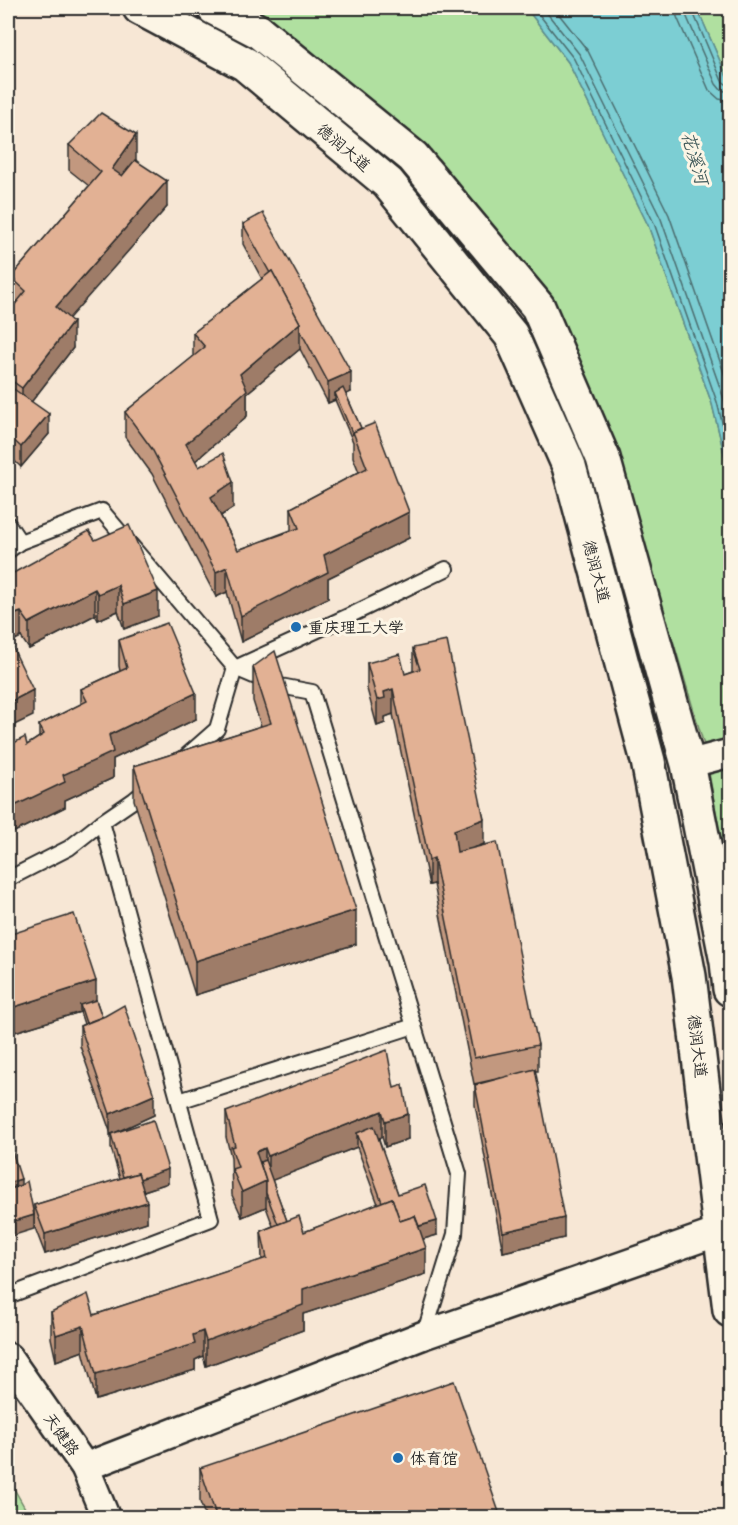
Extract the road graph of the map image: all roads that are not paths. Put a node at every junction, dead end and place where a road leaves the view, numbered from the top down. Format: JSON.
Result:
{"nodes":[{"id":1,"x":140,"y":8,"type":"edge"},
{"id":2,"x":214,"y":8,"type":"edge"},
{"id":3,"x":8,"y":524,"type":"edge"},
{"id":4,"x":21,"y":542,"type":"junction"},
{"id":5,"x":8,"y":551,"type":"edge"},
{"id":6,"x":446,"y":569,"type":"dead end"},
{"id":7,"x":235,"y":668,"type":"junction"},
{"id":8,"x":728,"y":754,"type":"edge"},
{"id":9,"x":688,"y":764,"type":"junction"},
{"id":10,"x":175,"y":765,"type":"edge"},
{"id":11,"x":159,"y":779,"type":"edge"},
{"id":12,"x":102,"y":822,"type":"junction"},
{"id":13,"x":8,"y":879,"type":"edge"},
{"id":14,"x":730,"y":989,"type":"edge"},
{"id":15,"x":414,"y":1026,"type":"junction"},
{"id":16,"x":179,"y":1101,"type":"junction"},
{"id":17,"x":721,"y":1231,"type":"junction"},
{"id":18,"x":8,"y":1296,"type":"edge"},
{"id":19,"x":730,"y":1310,"type":"edge"},
{"id":20,"x":424,"y":1335,"type":"junction"},
{"id":21,"x":8,"y":1357,"type":"edge"},
{"id":22,"x":85,"y":1467,"type":"junction"},
{"id":23,"x":106,"y":1518,"type":"edge"}],
"edges":[{"from":1,"to":17,"type":"main road","name":"德润大道"},
{"from":2,"to":9,"type":"main road"},
{"from":3,"to":4,"type":"lane"},
{"from":4,"to":5,"type":"lane"},
{"from":4,"to":7,"type":"lane"},
{"from":6,"to":7,"type":"lane"},
{"from":7,"to":10,"type":"lane"},
{"from":7,"to":15,"type":"lane"},
{"from":8,"to":9,"type":"street"},
{"from":9,"to":14,"type":"main road"},
{"from":11,"to":12,"type":"lane"},
{"from":12,"to":13,"type":"lane"},
{"from":12,"to":16,"type":"lane"},
{"from":15,"to":16,"type":"lane"},
{"from":15,"to":20,"type":"lane"},
{"from":16,"to":18,"type":"lane"},
{"from":17,"to":19,"type":"main road","name":"德润大道"},
{"from":17,"to":20,"type":"street"},
{"from":20,"to":22,"type":"street"},
{"from":21,"to":22,"type":"street","name":"天健路"},
{"from":22,"to":23,"type":"street","name":"天健路"}]}
